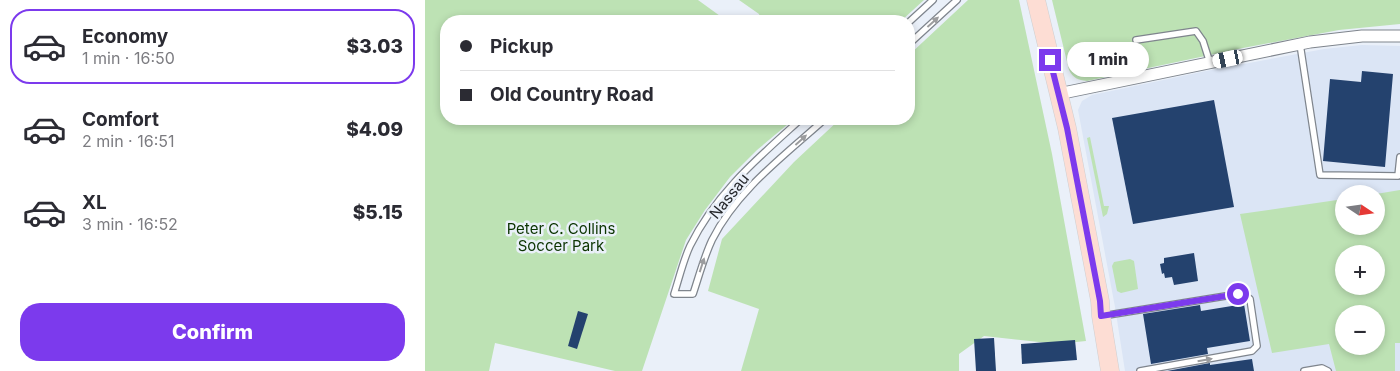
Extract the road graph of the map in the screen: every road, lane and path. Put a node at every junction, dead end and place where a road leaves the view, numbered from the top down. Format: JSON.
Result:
{"nodes":[{"id":1,"x":933,"y":0,"type":"edge"},
{"id":2,"x":957,"y":0,"type":"edge"},
{"id":3,"x":1037,"y":0,"type":"edge"},
{"id":4,"x":915,"y":16,"type":"edge"},
{"id":5,"x":1400,"y":36,"type":"edge"},
{"id":6,"x":915,"y":38,"type":"edge"},
{"id":7,"x":1136,"y":40,"type":"dead end"},
{"id":8,"x":1300,"y":44,"type":"junction"},
{"id":9,"x":1210,"y":63,"type":"junction"},
{"id":10,"x":1058,"y":94,"type":"junction"},
{"id":11,"x":794,"y":125,"type":"edge"},
{"id":12,"x":818,"y":125,"type":"edge"},
{"id":13,"x":1400,"y":157,"type":"edge"},
{"id":14,"x":1101,"y":316,"type":"junction"},
{"id":15,"x":1110,"y":371,"type":"edge"},
{"id":16,"x":1140,"y":371,"type":"edge"},
{"id":17,"x":1304,"y":371,"type":"edge"},
{"id":18,"x":1328,"y":371,"type":"edge"}],
"edges":[{"from":1,"to":4,"type":"lane"},
{"from":6,"to":2,"type":"lane","one_way":true},
{"from":3,"to":10,"type":"main road"},
{"from":5,"to":8,"type":"street"},
{"from":7,"to":9,"type":"lane"},
{"from":8,"to":9,"type":"street"},
{"from":8,"to":13,"type":"lane"},
{"from":9,"to":10,"type":"street"},
{"from":10,"to":14,"type":"main road"},
{"from":11,"to":12,"type":"lane","name":"Nassau","one_way":true},
{"from":14,"to":15,"type":"main road"},
{"from":16,"to":14,"type":"lane","one_way":true},
{"from":17,"to":18,"type":"lane"}]}
